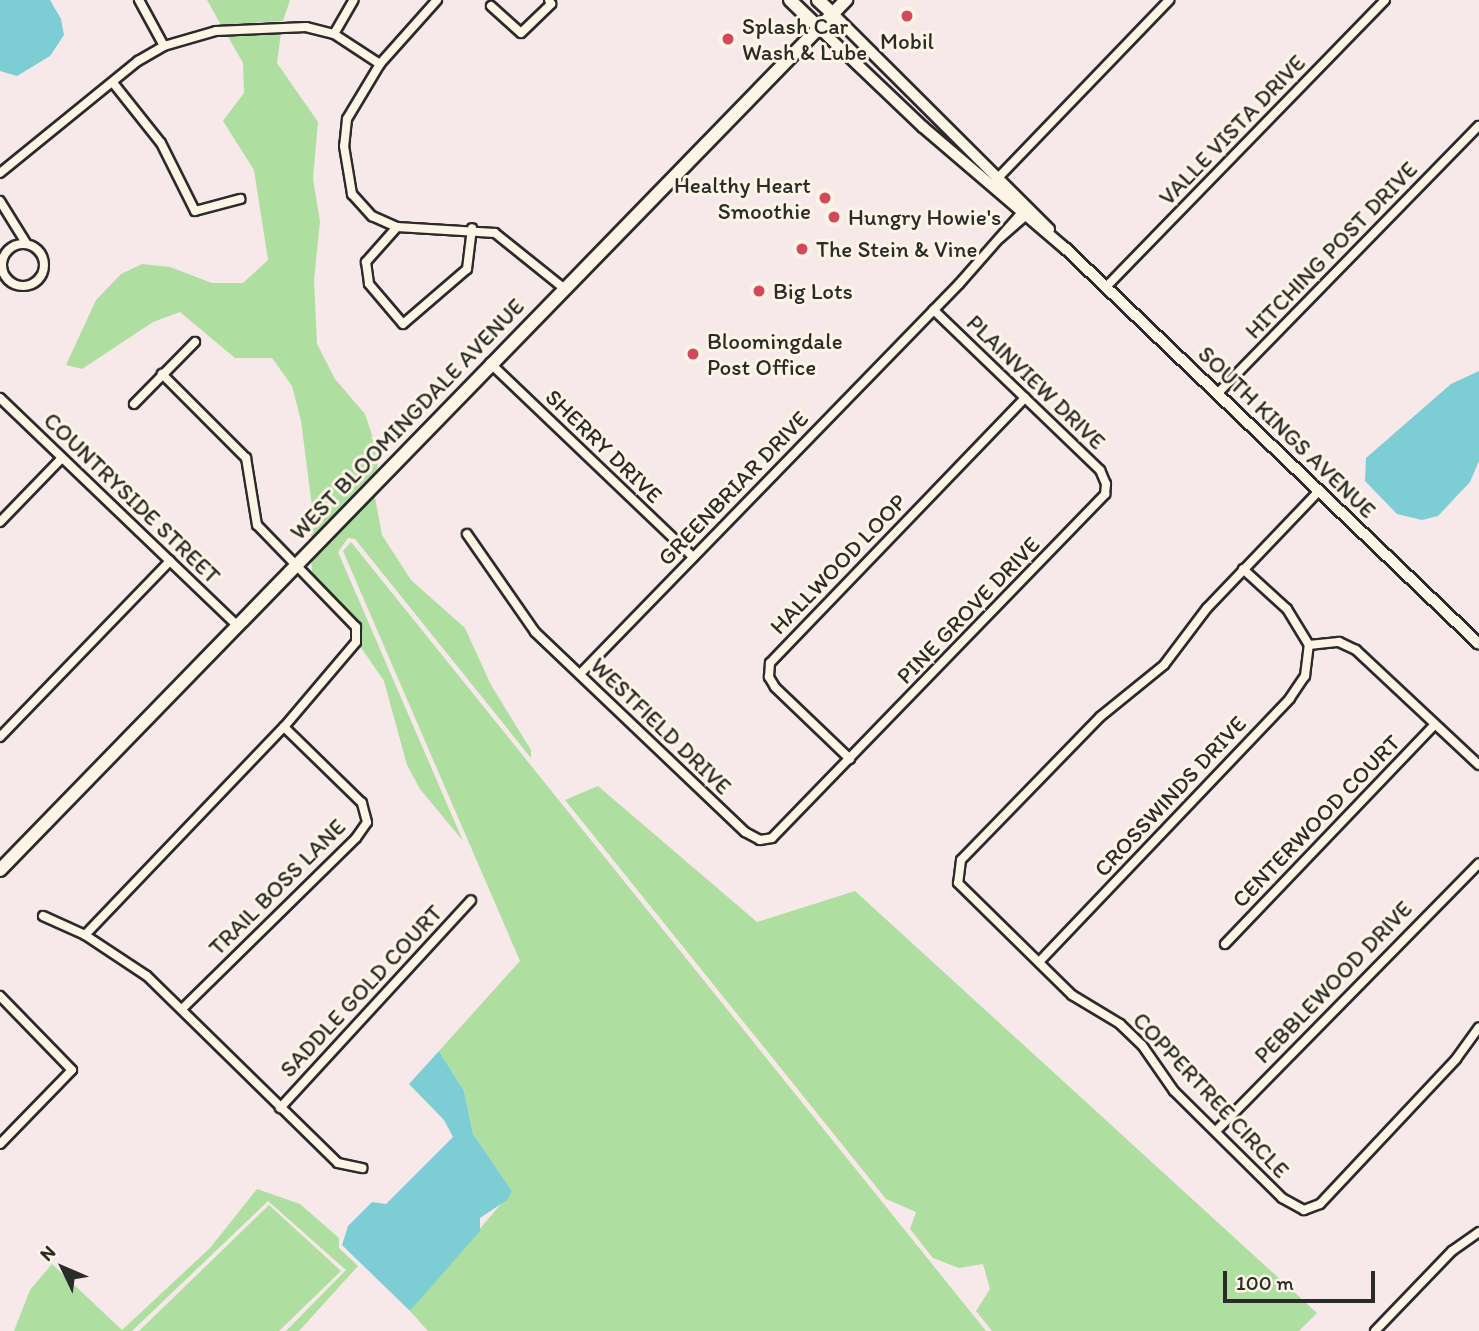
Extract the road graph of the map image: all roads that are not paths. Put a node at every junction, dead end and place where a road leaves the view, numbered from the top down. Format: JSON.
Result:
{"nodes":[{"id":1,"x":139,"y":0,"type":"edge"},
{"id":2,"x":354,"y":0,"type":"edge"},
{"id":3,"x":436,"y":0,"type":"edge"},
{"id":4,"x":549,"y":0,"type":"edge"},
{"id":5,"x":790,"y":0,"type":"edge"},
{"id":6,"x":818,"y":0,"type":"edge"},
{"id":7,"x":846,"y":0,"type":"edge"},
{"id":8,"x":1169,"y":0,"type":"edge"},
{"id":9,"x":1385,"y":0,"type":"edge"},
{"id":10,"x":491,"y":6,"type":"dead end"},
{"id":11,"x":833,"y":14,"type":"junction"},
{"id":12,"x":819,"y":29,"type":"junction"},
{"id":13,"x":334,"y":34,"type":"junction"},
{"id":14,"x":164,"y":46,"type":"junction"},
{"id":15,"x":380,"y":64,"type":"junction"},
{"id":16,"x":114,"y":84,"type":"junction"},
{"id":17,"x":1476,"y":130,"type":"edge"},
{"id":18,"x":0,"y":173,"type":"edge"},
{"id":19,"x":994,"y":182,"type":"junction"},
{"id":20,"x":240,"y":199,"type":"dead end"},
{"id":21,"x":0,"y":201,"type":"edge"},
{"id":22,"x":1026,"y":212,"type":"junction"},
{"id":23,"x":397,"y":227,"type":"junction"},
{"id":24,"x":472,"y":228,"type":"junction"},
{"id":25,"x":26,"y":243,"type":"junction"},
{"id":26,"x":1106,"y":287,"type":"junction"},
{"id":27,"x":565,"y":289,"type":"junction"},
{"id":28,"x":934,"y":310,"type":"junction"},
{"id":29,"x":195,"y":342,"type":"dead end"},
{"id":30,"x":490,"y":363,"type":"junction"},
{"id":31,"x":163,"y":374,"type":"junction"},
{"id":32,"x":1218,"y":393,"type":"junction"},
{"id":33,"x":0,"y":398,"type":"edge"},
{"id":34,"x":1025,"y":398,"type":"junction"},
{"id":35,"x":134,"y":404,"type":"dead end"},
{"id":36,"x":62,"y":458,"type":"junction"},
{"id":37,"x":1106,"y":484,"type":"joint"},
{"id":38,"x":1317,"y":493,"type":"junction"},
{"id":39,"x":0,"y":522,"type":"edge"},
{"id":40,"x":467,"y":534,"type":"dead end"},
{"id":41,"x":693,"y":557,"type":"junction"},
{"id":42,"x":170,"y":561,"type":"junction"},
{"id":43,"x":296,"y":562,"type":"junction"},
{"id":44,"x":1243,"y":569,"type":"junction"},
{"id":45,"x":237,"y":625,"type":"junction"},
{"id":46,"x":1479,"y":644,"type":"edge"},
{"id":47,"x":1309,"y":645,"type":"junction"},
{"id":48,"x":580,"y":674,"type":"junction"},
{"id":49,"x":1435,"y":724,"type":"junction"},
{"id":50,"x":284,"y":727,"type":"junction"},
{"id":51,"x":0,"y":737,"type":"edge"},
{"id":52,"x":850,"y":760,"type":"junction"},
{"id":53,"x":1479,"y":765,"type":"edge"},
{"id":54,"x":1479,"y":863,"type":"edge"},
{"id":55,"x":0,"y":870,"type":"edge"},
{"id":56,"x":471,"y":900,"type":"dead end"},
{"id":57,"x":43,"y":916,"type":"dead end"},
{"id":58,"x":85,"y":935,"type":"junction"},
{"id":59,"x":1225,"y":944,"type":"dead end"},
{"id":60,"x":1039,"y":962,"type":"junction"},
{"id":61,"x":0,"y":996,"type":"edge"},
{"id":62,"x":182,"y":1009,"type":"junction"},
{"id":63,"x":1479,"y":1027,"type":"edge"},
{"id":64,"x":280,"y":1108,"type":"junction"},
{"id":65,"x":1216,"y":1131,"type":"junction"},
{"id":66,"x":0,"y":1143,"type":"edge"},
{"id":67,"x":362,"y":1168,"type":"dead end"},
{"id":68,"x":1479,"y":1233,"type":"edge"},
{"id":69,"x":1375,"y":1331,"type":"edge"}],
"edges":[{"from":1,"to":14,"type":"street"},
{"from":2,"to":13,"type":"street"},
{"from":3,"to":15,"type":"street"},
{"from":4,"to":10,"type":"street"},
{"from":5,"to":12,"type":"main road","name":"SOUTH KINGS AVENUE"},
{"from":6,"to":11,"type":"main road","name":"SOUTH KINGS AVENUE"},
{"from":7,"to":11,"type":"main road","name":"WEST BLOOMINGDALE AVENUE"},
{"from":8,"to":19,"type":"street"},
{"from":9,"to":26,"type":"street","name":"VALLE VISTA DRIVE"},
{"from":11,"to":12,"type":"main road","name":"WEST BLOOMINGDALE AVENUE"},
{"from":11,"to":19,"type":"street","name":"SOUTH KINGS AVENUE"},
{"from":12,"to":19,"type":"street","name":"SOUTH KINGS AVENUE"},
{"from":12,"to":27,"type":"main road","name":"WEST BLOOMINGDALE AVENUE"},
{"from":13,"to":14,"type":"street"},
{"from":13,"to":15,"type":"street"},
{"from":14,"to":16,"type":"street"},
{"from":15,"to":23,"type":"street"},
{"from":16,"to":18,"type":"street"},
{"from":16,"to":20,"type":"street"},
{"from":17,"to":32,"type":"street","name":"HITCHING POST DRIVE"},
{"from":19,"to":22,"type":"street","name":"SOUTH KINGS AVENUE"},
{"from":21,"to":25,"type":"street"},
{"from":22,"to":26,"type":"street","name":"SOUTH KINGS AVENUE"},
{"from":22,"to":28,"type":"street","name":"GREENBRIAR DRIVE"},
{"from":23,"to":24,"type":"street"},
{"from":23,"to":24,"type":"street"},
{"from":24,"to":27,"type":"street"},
{"from":25,"to":25,"type":"street"},
{"from":26,"to":32,"type":"street","name":"SOUTH KINGS AVENUE"},
{"from":27,"to":30,"type":"main road","name":"WEST BLOOMINGDALE AVENUE"},
{"from":28,"to":34,"type":"street","name":"PLAINVIEW DRIVE"},
{"from":28,"to":41,"type":"street","name":"GREENBRIAR DRIVE"},
{"from":29,"to":31,"type":"street"},
{"from":30,"to":41,"type":"street","name":"SHERRY DRIVE"},
{"from":30,"to":43,"type":"main road","name":"WEST BLOOMINGDALE AVENUE"},
{"from":31,"to":35,"type":"street"},
{"from":31,"to":43,"type":"street"},
{"from":32,"to":38,"type":"street","name":"SOUTH KINGS AVENUE"},
{"from":33,"to":36,"type":"street","name":"COUNTRYSIDE STREET"},
{"from":34,"to":37,"type":"street","name":"PLAINVIEW DRIVE"},
{"from":34,"to":52,"type":"street","name":"HALLWOOD LOOP"},
{"from":36,"to":39,"type":"street"},
{"from":36,"to":42,"type":"street","name":"COUNTRYSIDE STREET"},
{"from":37,"to":52,"type":"street","name":"PINE GROVE DRIVE"},
{"from":38,"to":44,"type":"street","name":"COPPERTREE CIRCLE"},
{"from":38,"to":46,"type":"street","name":"SOUTH KINGS AVENUE"},
{"from":40,"to":48,"type":"street","name":"WESTFIELD DRIVE"},
{"from":41,"to":48,"type":"street","name":"GREENBRIAR DRIVE"},
{"from":42,"to":45,"type":"street","name":"COUNTRYSIDE STREET"},
{"from":42,"to":51,"type":"street"},
{"from":43,"to":45,"type":"main road","name":"WEST BLOOMINGDALE AVENUE"},
{"from":43,"to":50,"type":"street"},
{"from":44,"to":47,"type":"street"},
{"from":44,"to":60,"type":"street","name":"COPPERTREE CIRCLE"},
{"from":45,"to":55,"type":"main road","name":"WEST BLOOMINGDALE AVENUE"},
{"from":47,"to":49,"type":"street"},
{"from":47,"to":60,"type":"street","name":"CROSSWINDS DRIVE"},
{"from":48,"to":52,"type":"street","name":"WESTFIELD DRIVE"},
{"from":49,"to":53,"type":"street"},
{"from":49,"to":59,"type":"street","name":"CENTERWOOD COURT"},
{"from":50,"to":58,"type":"street"},
{"from":50,"to":62,"type":"street","name":"TRAIL BOSS LANE"},
{"from":54,"to":65,"type":"street","name":"PEBBLEWOOD DRIVE"},
{"from":56,"to":64,"type":"street","name":"SADDLE GOLD COURT"},
{"from":57,"to":58,"type":"street"},
{"from":58,"to":62,"type":"street"},
{"from":60,"to":65,"type":"street","name":"COPPERTREE CIRCLE"},
{"from":61,"to":66,"type":"street"},
{"from":62,"to":64,"type":"street"},
{"from":63,"to":65,"type":"street","name":"COPPERTREE CIRCLE"},
{"from":64,"to":67,"type":"street"},
{"from":68,"to":69,"type":"street"}]}
